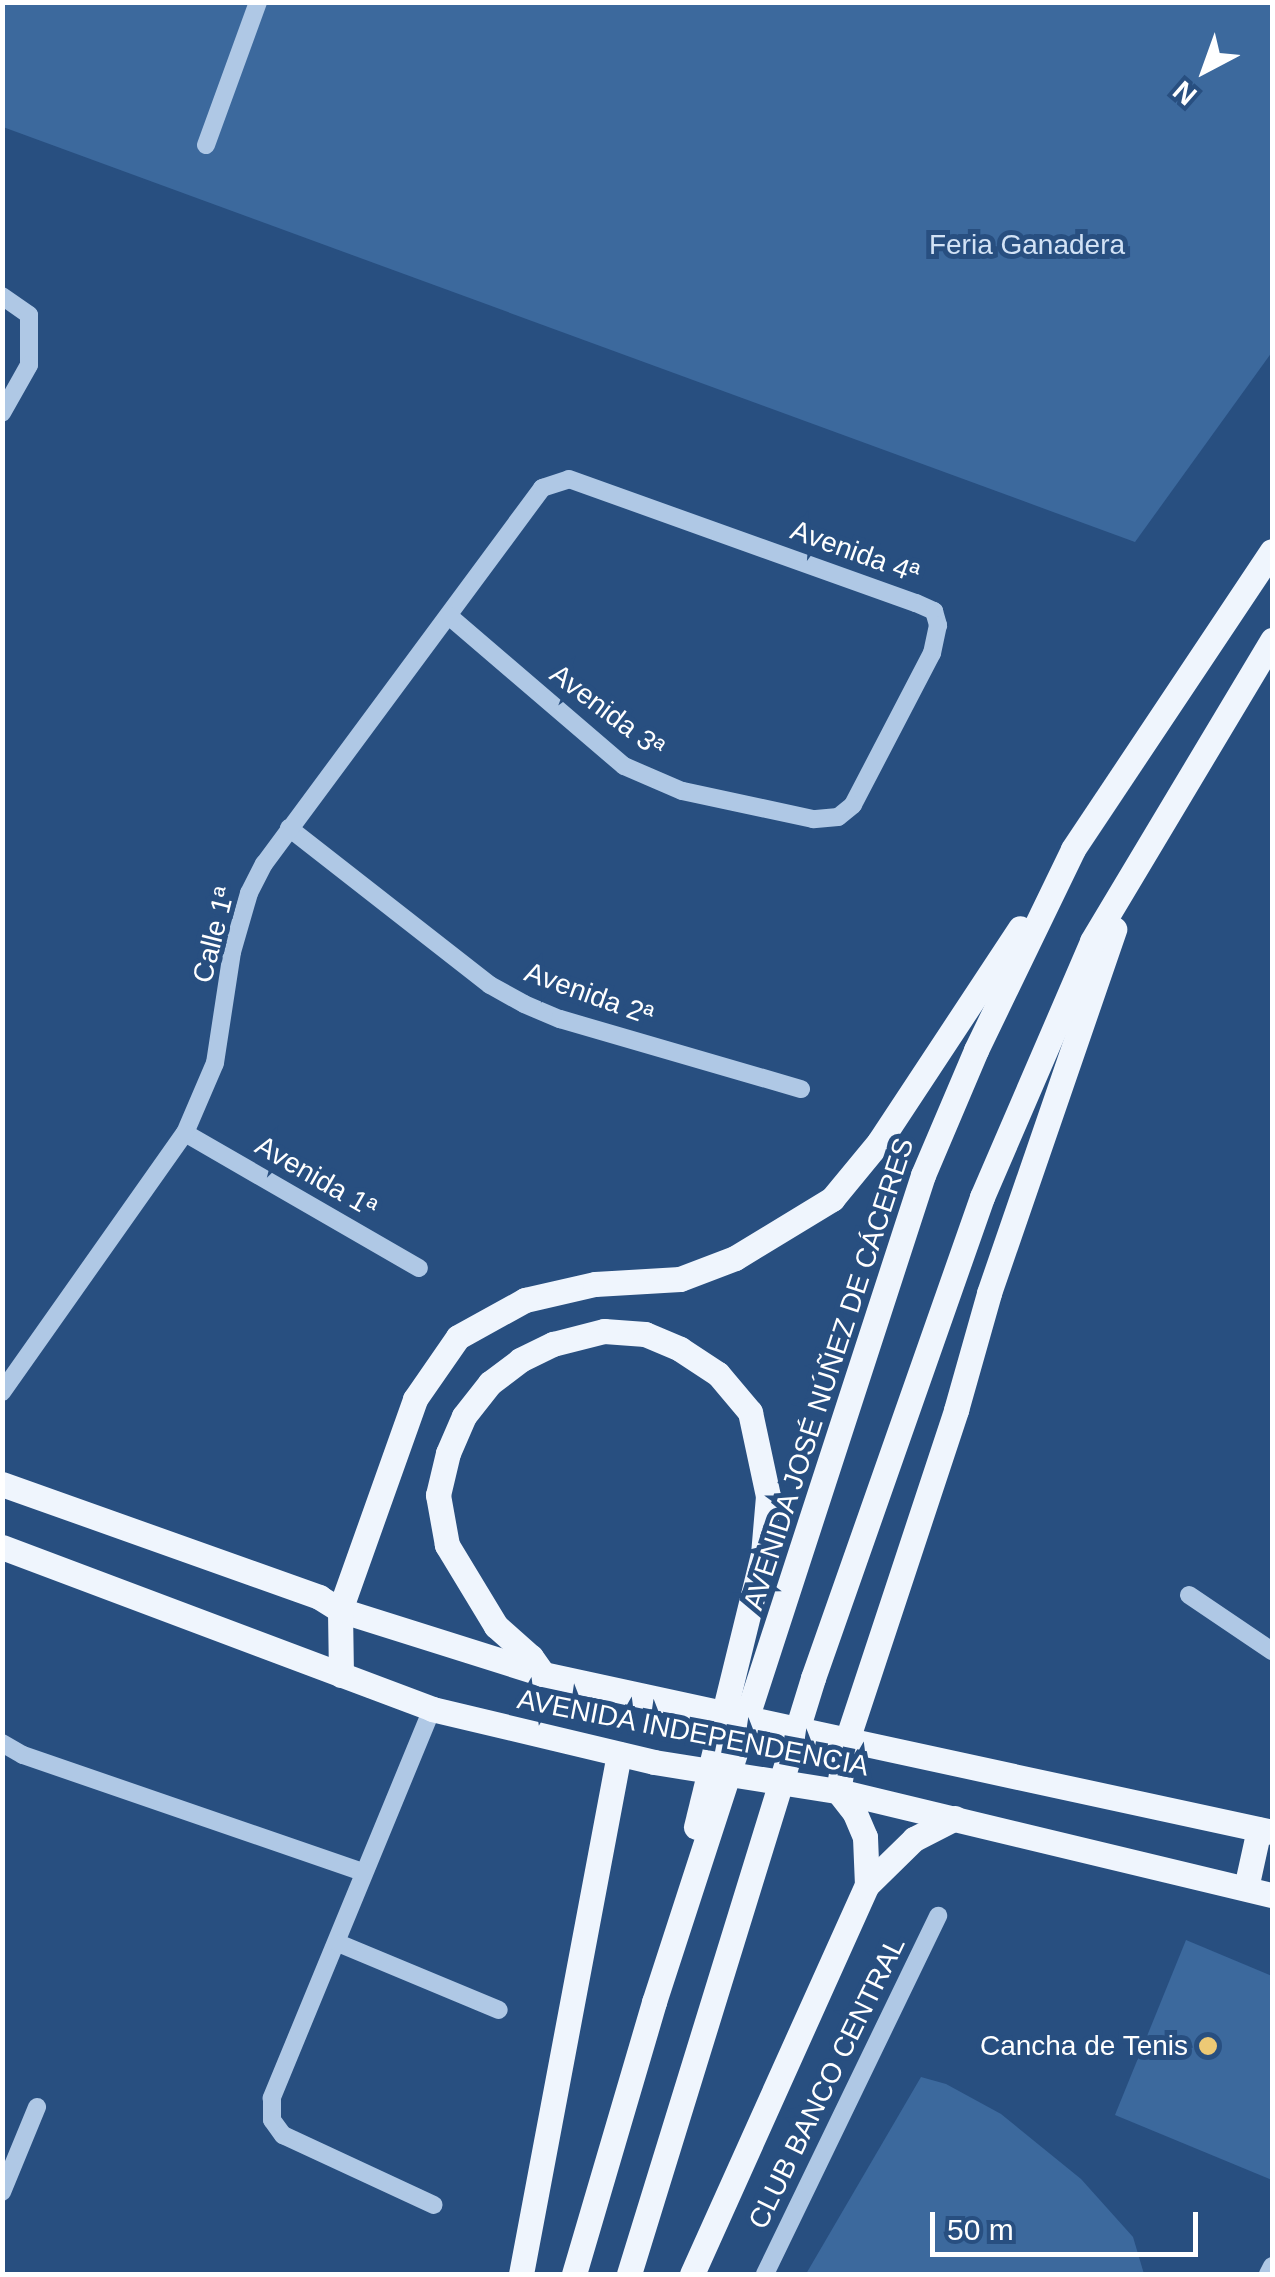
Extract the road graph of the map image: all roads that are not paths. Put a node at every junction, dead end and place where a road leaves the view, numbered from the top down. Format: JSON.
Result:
{"nodes":[{"id":1,"x":258,"y":2,"type":"edge"},
{"id":2,"x":206,"y":145,"type":"dead end"},
{"id":3,"x":2,"y":296,"type":"edge"},
{"id":4,"x":2,"y":413,"type":"edge"},
{"id":5,"x":569,"y":479,"type":"joint"},
{"id":6,"x":1272,"y":550,"type":"edge"},
{"id":7,"x":449,"y":616,"type":"junction"},
{"id":8,"x":1272,"y":640,"type":"edge"},
{"id":9,"x":813,"y":820,"type":"joint"},
{"id":10,"x":289,"y":828,"type":"junction"},
{"id":11,"x":1073,"y":849,"type":"junction"},
{"id":12,"x":1134,"y":872,"type":"junction"},
{"id":13,"x":801,"y":1089,"type":"dead end"},
{"id":14,"x":185,"y":1133,"type":"junction"},
{"id":15,"x":420,"y":1268,"type":"dead end"},
{"id":16,"x":2,"y":1392,"type":"edge"},
{"id":17,"x":2,"y":1484,"type":"edge"},
{"id":18,"x":2,"y":1547,"type":"edge"},
{"id":19,"x":1189,"y":1595,"type":"dead end"},
{"id":20,"x":340,"y":1610,"type":"junction"},
{"id":21,"x":1272,"y":1651,"type":"edge"},
{"id":22,"x":542,"y":1674,"type":"junction"},
{"id":23,"x":341,"y":1675,"type":"junction"},
{"id":24,"x":432,"y":1709,"type":"junction"},
{"id":25,"x":847,"y":1740,"type":"junction"},
{"id":26,"x":2,"y":1743,"type":"edge"},
{"id":27,"x":619,"y":1754,"type":"junction"},
{"id":28,"x":838,"y":1791,"type":"junction"},
{"id":29,"x":955,"y":1818,"type":"junction"},
{"id":30,"x":1266,"y":1830,"type":"edge"},
{"id":31,"x":363,"y":1872,"type":"junction"},
{"id":32,"x":866,"y":1884,"type":"junction"},
{"id":33,"x":1246,"y":1888,"type":"junction"},
{"id":34,"x":1272,"y":1895,"type":"edge"},
{"id":35,"x":938,"y":1916,"type":"dead end"},
{"id":36,"x":338,"y":1943,"type":"junction"},
{"id":37,"x":654,"y":2002,"type":"junction"},
{"id":38,"x":499,"y":2010,"type":"dead end"},
{"id":39,"x":37,"y":2107,"type":"dead end"},
{"id":40,"x":2,"y":2192,"type":"edge"},
{"id":41,"x":434,"y":2205,"type":"dead end"},
{"id":42,"x":632,"y":2264,"type":"edge"},
{"id":43,"x":1272,"y":2266,"type":"edge"},
{"id":44,"x":521,"y":2274,"type":"edge"},
{"id":45,"x":574,"y":2274,"type":"edge"},
{"id":46,"x":692,"y":2274,"type":"edge"},
{"id":47,"x":765,"y":2274,"type":"edge"},
{"id":48,"x":1268,"y":2274,"type":"edge"}],
"edges":[{"from":1,"to":2,"type":"street"},
{"from":3,"to":4,"type":"street"},
{"from":5,"to":7,"type":"street","name":"Calle 1ª"},
{"from":5,"to":9,"type":"street","name":"Avenida 4ª"},
{"from":6,"to":11,"type":"main road","name":"AVENIDA JOSÉ NÚÑEZ DE CÁCERES"},
{"from":7,"to":9,"type":"street","name":"Avenida 3ª"},
{"from":7,"to":10,"type":"street","name":"Calle 1ª"},
{"from":8,"to":12,"type":"main road"},
{"from":10,"to":13,"type":"street","name":"Avenida 2ª"},
{"from":10,"to":14,"type":"street","name":"Calle 1ª"},
{"from":11,"to":20,"type":"main road"},
{"from":11,"to":37,"type":"main road","name":"AVENIDA JOSÉ NÚÑEZ DE CÁCERES"},
{"from":12,"to":25,"type":"main road"},
{"from":12,"to":42,"type":"main road"},
{"from":14,"to":15,"type":"street","name":"Avenida 1ª"},
{"from":14,"to":16,"type":"street","name":"Calle 1ª"},
{"from":17,"to":20,"type":"main road","name":"AVENIDA INDEPENDENCIA"},
{"from":18,"to":23,"type":"main road","name":"AVENIDA INDEPENDENCIA"},
{"from":19,"to":21,"type":"street"},
{"from":20,"to":22,"type":"main road","name":"AVENIDA INDEPENDENCIA"},
{"from":20,"to":23,"type":"main road"},
{"from":22,"to":25,"type":"main road","name":"AVENIDA INDEPENDENCIA"},
{"from":22,"to":37,"type":"main road"},
{"from":23,"to":24,"type":"main road","name":"AVENIDA INDEPENDENCIA"},
{"from":24,"to":27,"type":"main road","name":"AVENIDA INDEPENDENCIA"},
{"from":24,"to":31,"type":"street"},
{"from":25,"to":28,"type":"main road"},
{"from":25,"to":30,"type":"main road","name":"AVENIDA INDEPENDENCIA"},
{"from":26,"to":31,"type":"street"},
{"from":27,"to":28,"type":"main road","name":"AVENIDA INDEPENDENCIA"},
{"from":27,"to":44,"type":"main road"},
{"from":28,"to":29,"type":"main road","name":"AVENIDA INDEPENDENCIA"},
{"from":28,"to":32,"type":"main road"},
{"from":29,"to":32,"type":"main road"},
{"from":29,"to":33,"type":"main road","name":"AVENIDA INDEPENDENCIA"},
{"from":30,"to":33,"type":"main road"},
{"from":31,"to":36,"type":"street"},
{"from":32,"to":46,"type":"main road"},
{"from":33,"to":34,"type":"main road","name":"AVENIDA INDEPENDENCIA"},
{"from":35,"to":47,"type":"street","name":"CLUB BANCO CENTRAL"},
{"from":36,"to":38,"type":"street"},
{"from":36,"to":41,"type":"street"},
{"from":37,"to":45,"type":"main road","name":"AVENIDA JOSÉ NÚÑEZ DE CÁCERES"},
{"from":39,"to":40,"type":"street"},
{"from":43,"to":48,"type":"street"}]}
